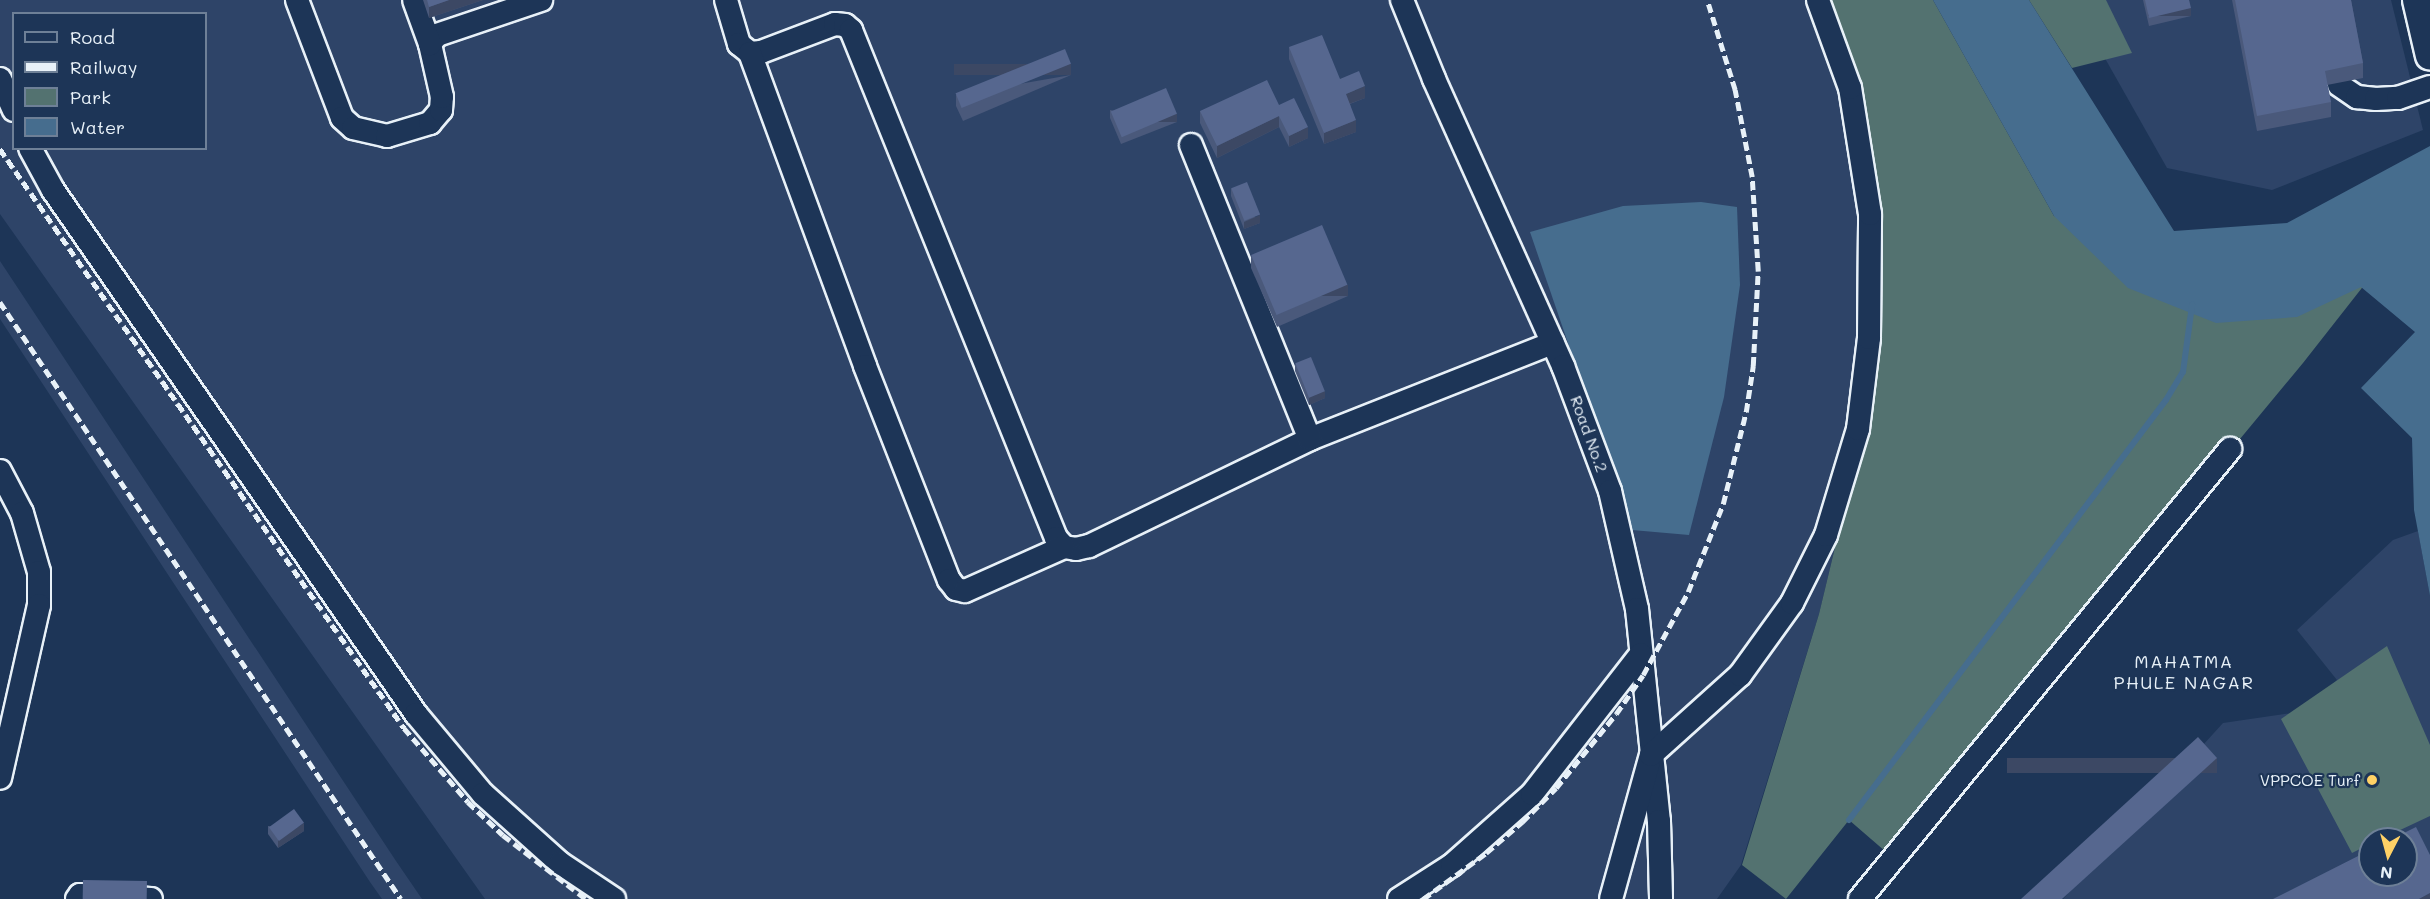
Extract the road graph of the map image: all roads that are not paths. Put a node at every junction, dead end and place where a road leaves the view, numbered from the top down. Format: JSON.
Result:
{"nodes":[{"id":1,"x":297,"y":0,"type":"edge"},
{"id":2,"x":414,"y":0,"type":"edge"},
{"id":3,"x":540,"y":0,"type":"edge"},
{"id":4,"x":555,"y":0,"type":"edge"},
{"id":5,"x":726,"y":0,"type":"edge"},
{"id":6,"x":1402,"y":0,"type":"edge"},
{"id":7,"x":1818,"y":0,"type":"edge"},
{"id":8,"x":2423,"y":17,"type":"edge"},
{"id":9,"x":430,"y":44,"type":"junction"},
{"id":10,"x":744,"y":48,"type":"junction"},
{"id":11,"x":2430,"y":56,"type":"edge"},
{"id":12,"x":0,"y":79,"type":"edge"},
{"id":13,"x":2339,"y":85,"type":"edge"},
{"id":14,"x":2430,"y":87,"type":"edge"},
{"id":15,"x":12,"y":106,"type":"edge"},
{"id":16,"x":1191,"y":145,"type":"dead end"},
{"id":17,"x":31,"y":150,"type":"edge"},
{"id":18,"x":1553,"y":343,"type":"junction"},
{"id":19,"x":1310,"y":439,"type":"junction"},
{"id":20,"x":2230,"y":449,"type":"dead end"},
{"id":21,"x":0,"y":471,"type":"edge"},
{"id":22,"x":1064,"y":547,"type":"junction"},
{"id":23,"x":1641,"y":654,"type":"junction"},
{"id":24,"x":1651,"y":755,"type":"junction"},
{"id":25,"x":0,"y":778,"type":"edge"},
{"id":26,"x":77,"y":899,"type":"edge"},
{"id":27,"x":151,"y":899,"type":"edge"},
{"id":28,"x":614,"y":899,"type":"edge"},
{"id":29,"x":1399,"y":899,"type":"edge"},
{"id":30,"x":1611,"y":899,"type":"edge"},
{"id":31,"x":1661,"y":899,"type":"edge"},
{"id":32,"x":1860,"y":899,"type":"edge"}],
"edges":[{"from":1,"to":9,"type":"street"},
{"from":2,"to":9,"type":"street"},
{"from":3,"to":4,"type":"street"},
{"from":3,"to":9,"type":"street"},
{"from":5,"to":10,"type":"street"},
{"from":6,"to":18,"type":"street","name":"Road No.2"},
{"from":7,"to":24,"type":"street"},
{"from":8,"to":11,"type":"main road"},
{"from":10,"to":22,"type":"street"},
{"from":10,"to":22,"type":"street"},
{"from":12,"to":15,"type":"street"},
{"from":13,"to":14,"type":"street"},
{"from":16,"to":19,"type":"street"},
{"from":17,"to":28,"type":"street"},
{"from":18,"to":19,"type":"street"},
{"from":18,"to":23,"type":"street","name":"Road No.2"},
{"from":19,"to":22,"type":"street"},
{"from":20,"to":32,"type":"street"},
{"from":21,"to":25,"type":"street"},
{"from":23,"to":24,"type":"street","name":"Road No.2"},
{"from":23,"to":29,"type":"street"},
{"from":24,"to":30,"type":"street"},
{"from":24,"to":31,"type":"street","name":"Road No.2"},
{"from":26,"to":27,"type":"street"}]}
